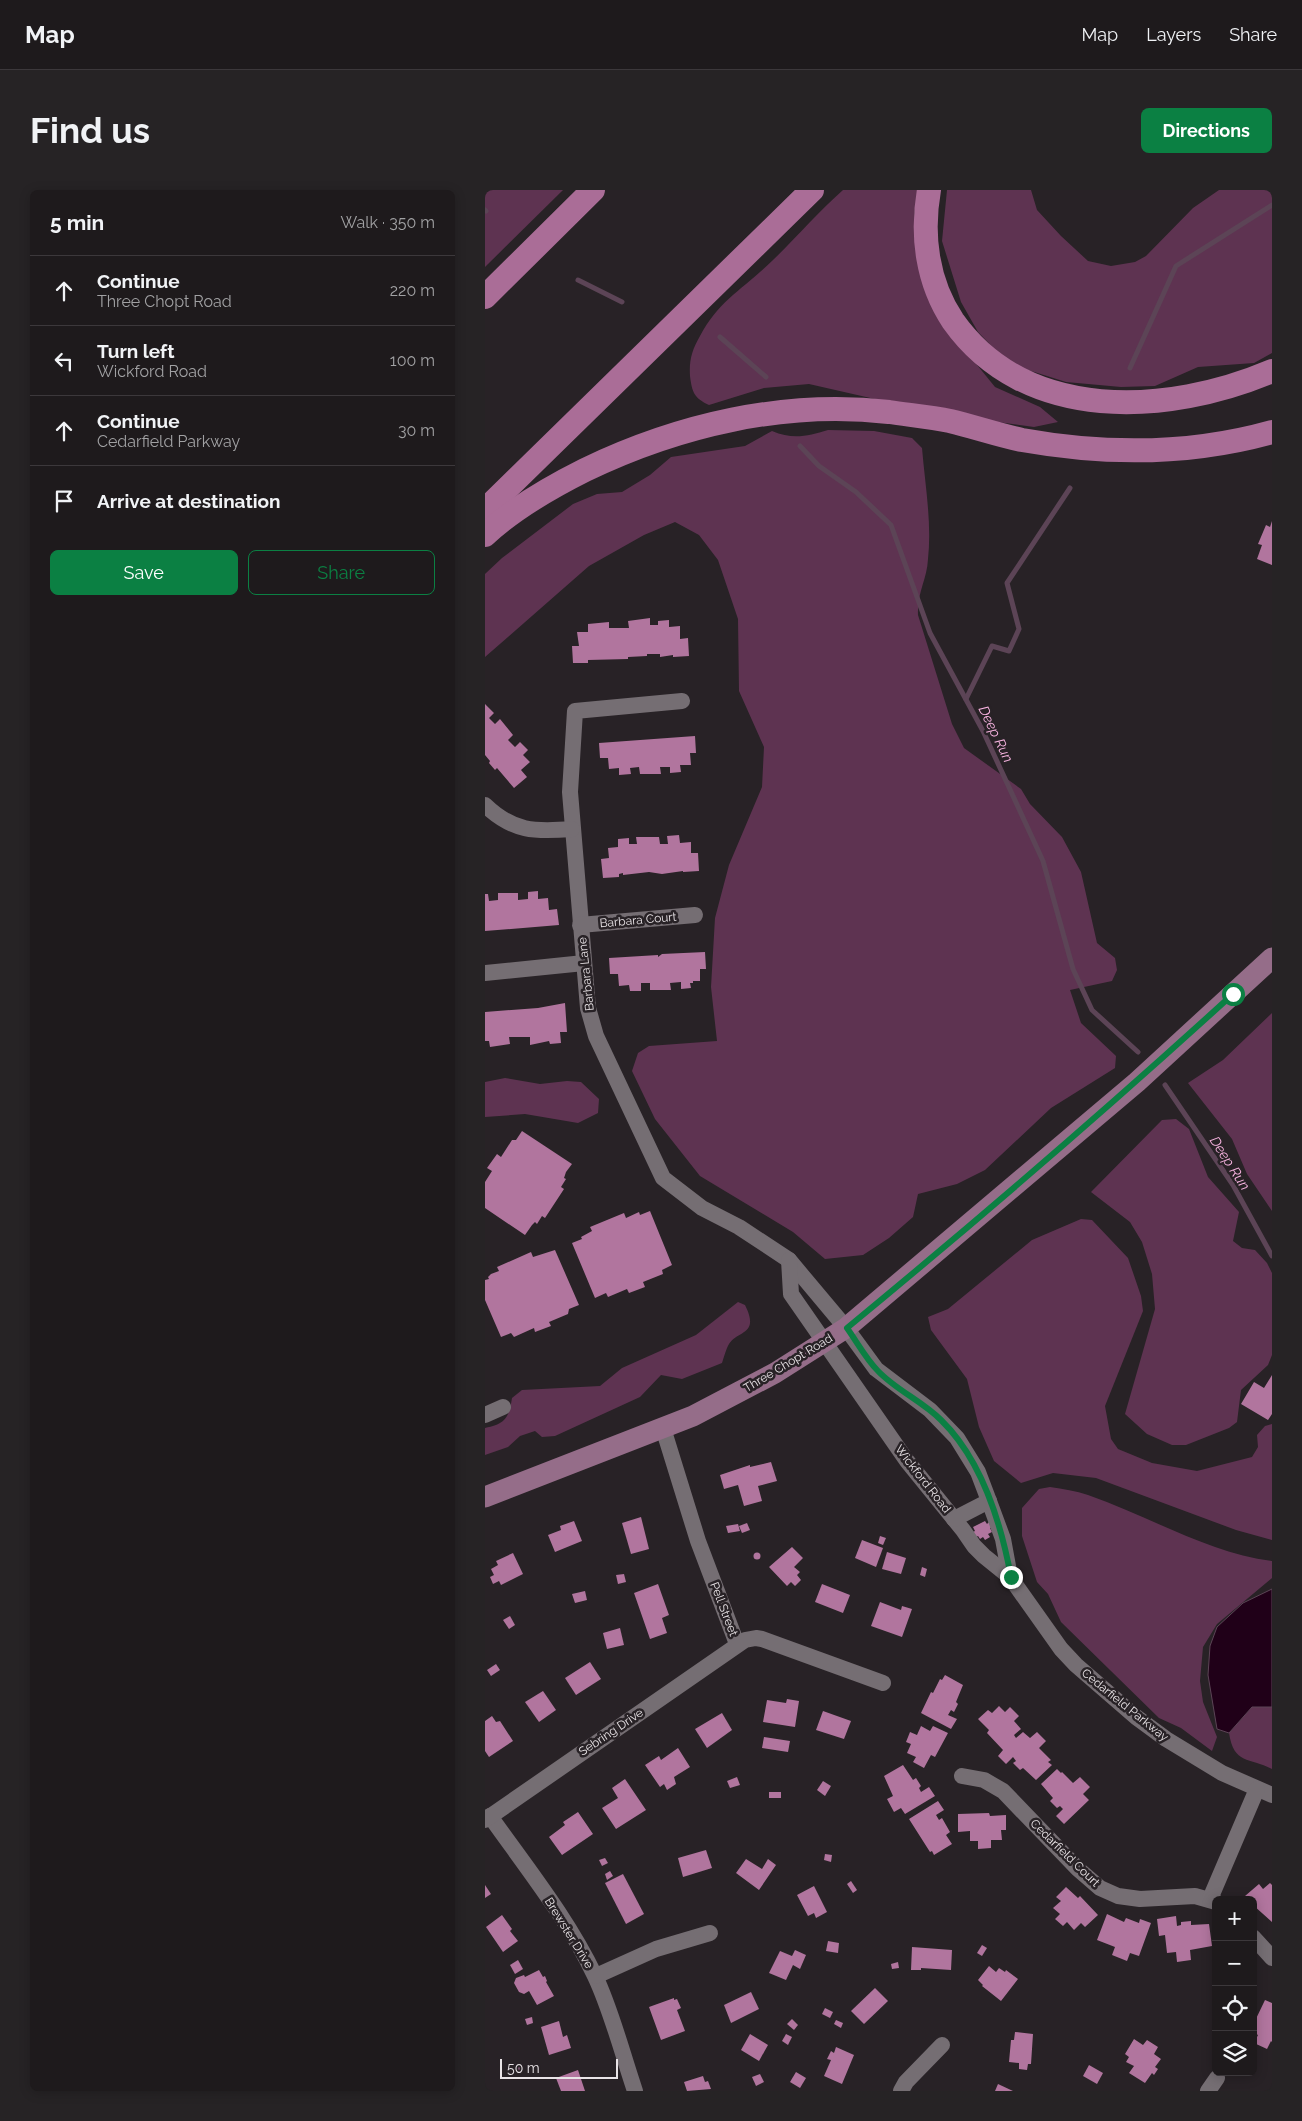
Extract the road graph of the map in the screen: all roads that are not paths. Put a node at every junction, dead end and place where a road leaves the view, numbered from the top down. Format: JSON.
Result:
{"nodes":[{"id":1,"x":593,"y":190,"type":"edge"},
{"id":2,"x":812,"y":190,"type":"edge"},
{"id":3,"x":929,"y":190,"type":"edge"},
{"id":4,"x":485,"y":297,"type":"edge"},
{"id":5,"x":1272,"y":370,"type":"edge"},
{"id":6,"x":1272,"y":432,"type":"edge"},
{"id":7,"x":485,"y":510,"type":"edge"},
{"id":8,"x":485,"y":535,"type":"edge"},
{"id":9,"x":682,"y":700,"type":"dead end"},
{"id":10,"x":485,"y":805,"type":"edge"},
{"id":11,"x":572,"y":829,"type":"junction"},
{"id":12,"x":695,"y":915,"type":"dead end"},
{"id":13,"x":580,"y":925,"type":"junction"},
{"id":14,"x":1272,"y":958,"type":"edge"},
{"id":15,"x":584,"y":963,"type":"junction"},
{"id":16,"x":485,"y":973,"type":"edge"},
{"id":17,"x":789,"y":1260,"type":"junction"},
{"id":18,"x":847,"y":1328,"type":"junction"},
{"id":19,"x":826,"y":1342,"type":"junction"},
{"id":20,"x":503,"y":1407,"type":"dead end"},
{"id":21,"x":485,"y":1415,"type":"edge"},
{"id":22,"x":663,"y":1428,"type":"junction"},
{"id":23,"x":485,"y":1497,"type":"edge"},
{"id":24,"x":989,"y":1500,"type":"junction"},
{"id":25,"x":954,"y":1519,"type":"junction"},
{"id":26,"x":1011,"y":1577,"type":"junction"},
{"id":27,"x":737,"y":1644,"type":"junction"},
{"id":28,"x":883,"y":1683,"type":"dead end"},
{"id":29,"x":962,"y":1776,"type":"dead end"},
{"id":30,"x":1264,"y":1792,"type":"edge"},
{"id":31,"x":488,"y":1818,"type":"edge"},
{"id":32,"x":1215,"y":1896,"type":"edge"},
{"id":33,"x":1212,"y":1901,"type":"edge"},
{"id":34,"x":710,"y":1933,"type":"dead end"},
{"id":35,"x":1257,"y":1941,"type":"edge"},
{"id":36,"x":1272,"y":1958,"type":"edge"},
{"id":37,"x":595,"y":1976,"type":"junction"},
{"id":38,"x":942,"y":2045,"type":"dead end"},
{"id":39,"x":635,"y":2091,"type":"edge"},
{"id":40,"x":901,"y":2091,"type":"edge"}],
"edges":[{"from":1,"to":4,"type":"highway"},
{"from":2,"to":7,"type":"highway"},
{"from":3,"to":5,"type":"highway"},
{"from":6,"to":8,"type":"highway"},
{"from":9,"to":11,"type":"street","name":"Barbara Lane"},
{"from":10,"to":11,"type":"street"},
{"from":11,"to":13,"type":"street","name":"Barbara Lane"},
{"from":12,"to":13,"type":"street","name":"Barbara Court"},
{"from":13,"to":15,"type":"street","name":"Barbara Lane"},
{"from":14,"to":18,"type":"main road","name":"Three Chopt Road"},
{"from":15,"to":16,"type":"street"},
{"from":15,"to":17,"type":"street","name":"Barbara Lane"},
{"from":17,"to":18,"type":"street","name":"Barbara Lane"},
{"from":17,"to":19,"type":"street"},
{"from":18,"to":19,"type":"main road","name":"Three Chopt Road"},
{"from":18,"to":24,"type":"street"},
{"from":19,"to":22,"type":"main road","name":"Three Chopt Road"},
{"from":19,"to":25,"type":"street","name":"Wickford Road"},
{"from":20,"to":21,"type":"street"},
{"from":22,"to":23,"type":"main road","name":"Three Chopt Road"},
{"from":22,"to":27,"type":"street","name":"Pell Street"},
{"from":24,"to":25,"type":"street","name":"Wickford Road"},
{"from":24,"to":26,"type":"street","name":"Cedarfield Parkway"},
{"from":25,"to":26,"type":"street","name":"Cedarfield Parkway"},
{"from":26,"to":30,"type":"street","name":"Cedarfield Parkway"},
{"from":27,"to":28,"type":"street","name":"Pell Street"},
{"from":27,"to":31,"type":"street","name":"Sebring Drive"},
{"from":29,"to":33,"type":"street","name":"Cedarfield Court"},
{"from":30,"to":32,"type":"street","name":"Cedarfield Court"},
{"from":31,"to":37,"type":"street","name":"Brewster Drive"},
{"from":34,"to":37,"type":"street"},
{"from":35,"to":36,"type":"street"},
{"from":37,"to":39,"type":"street","name":"Brewster Drive"},
{"from":38,"to":40,"type":"street"}]}
